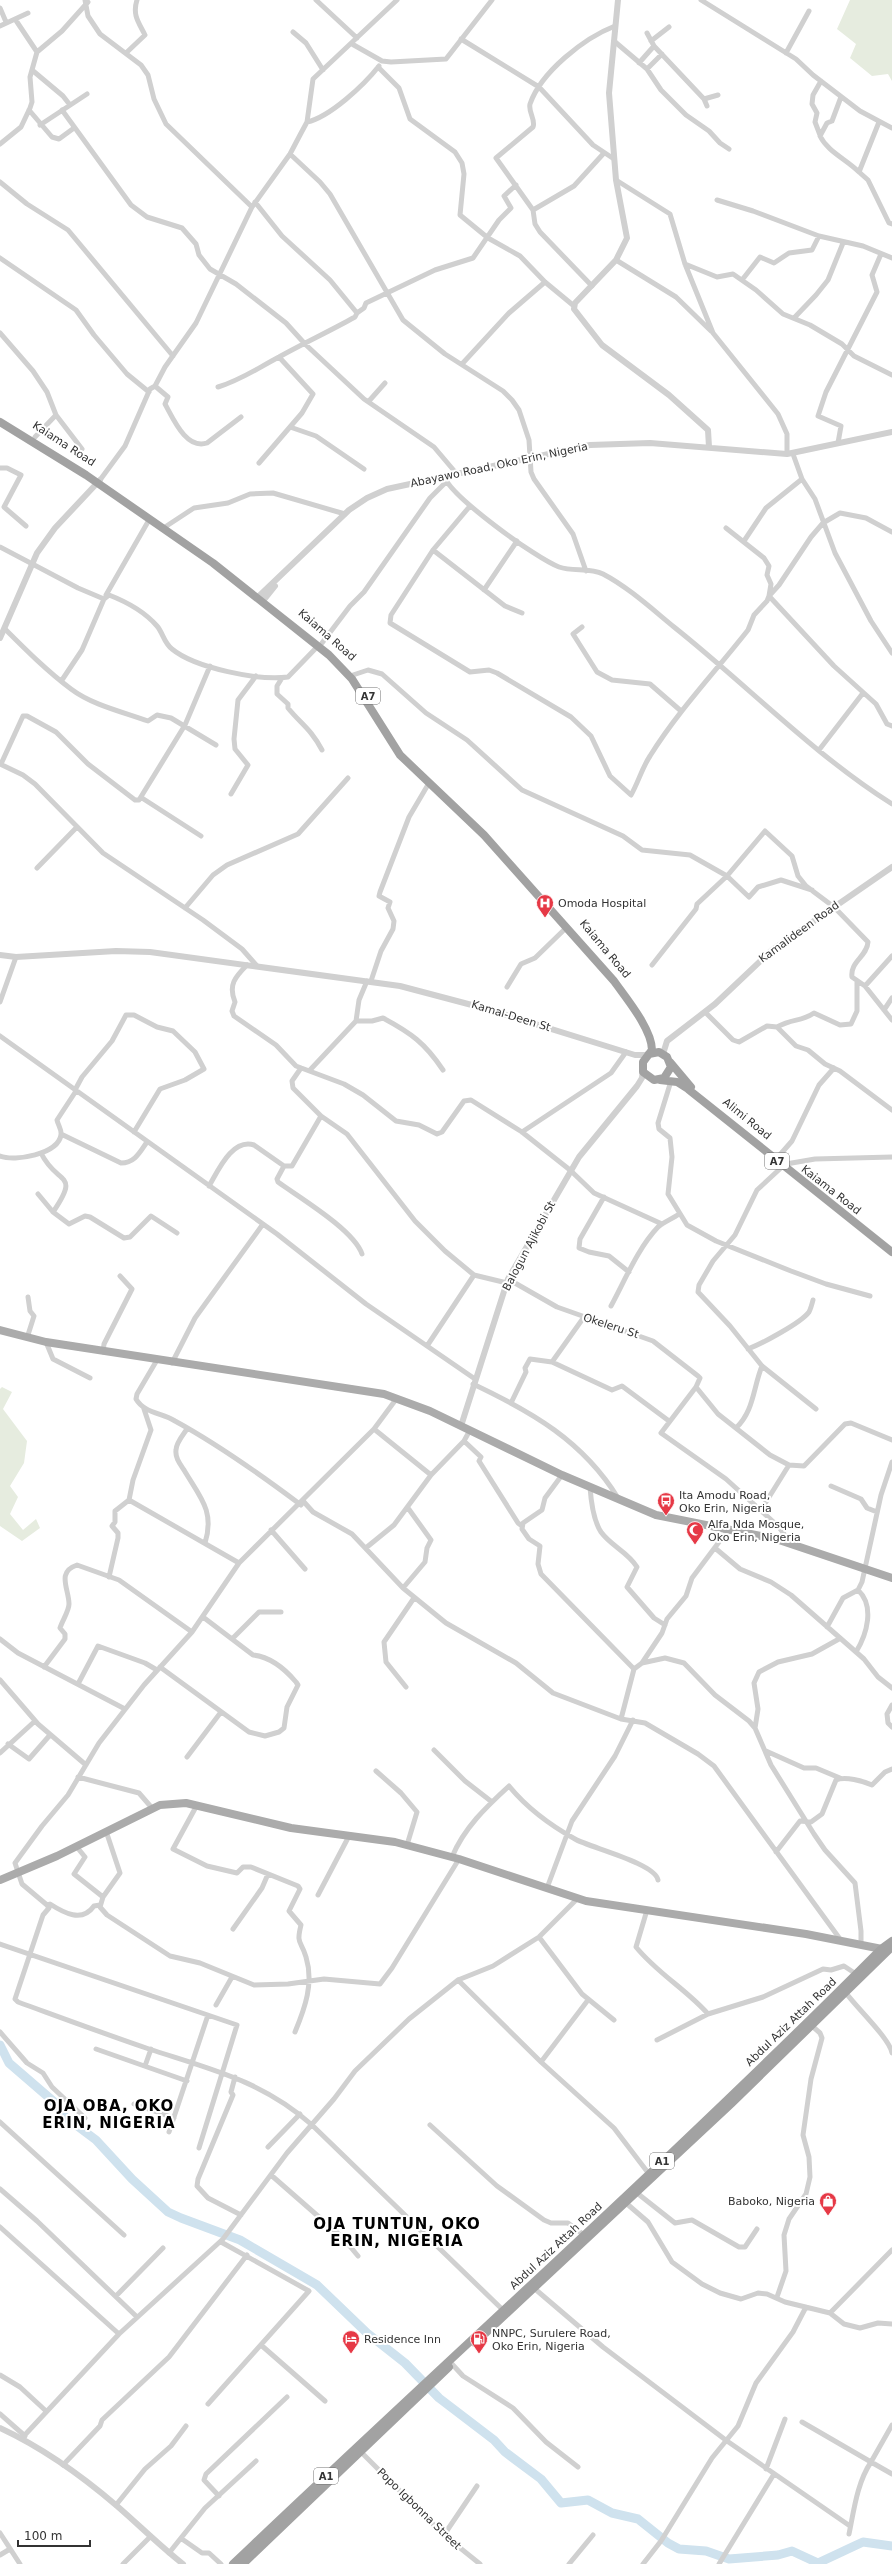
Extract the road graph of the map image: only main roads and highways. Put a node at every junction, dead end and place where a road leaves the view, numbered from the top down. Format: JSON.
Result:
{"nodes":[{"id":1,"x":0,"y":416,"type":"edge"},
{"id":2,"x":0,"y":422,"type":"edge"},
{"id":3,"x":99,"y":482,"type":"junction"},
{"id":4,"x":262,"y":598,"type":"junction"},
{"id":5,"x":320,"y":645,"type":"junction"},
{"id":6,"x":662,"y":1054,"type":"junction"},
{"id":7,"x":648,"y":1055,"type":"junction"},
{"id":8,"x":670,"y":1062,"type":"junction"},
{"id":9,"x":656,"y":1080,"type":"junction"},
{"id":10,"x":785,"y":1165,"type":"junction"},
{"id":11,"x":892,"y":1246,"type":"edge"},
{"id":12,"x":892,"y":1252,"type":"edge"},
{"id":13,"x":0,"y":1330,"type":"edge"},
{"id":14,"x":892,"y":1578,"type":"edge"},
{"id":15,"x":0,"y":1880,"type":"edge"},
{"id":16,"x":892,"y":1941,"type":"edge"},
{"id":17,"x":887,"y":1949,"type":"edge"},
{"id":18,"x":730,"y":2101,"type":"junction"},
{"id":19,"x":506,"y":2312,"type":"junction"},
{"id":20,"x":431,"y":2380,"type":"junction"},
{"id":21,"x":420,"y":2390,"type":"junction"},
{"id":22,"x":233,"y":2564,"type":"edge"},
{"id":23,"x":243,"y":2564,"type":"edge"}],
"edges":[{"from":1,"to":3,"type":"highway","name":"Kaiama Road","number":"A7"},
{"from":2,"to":3,"type":"highway","name":"Kaiama Road","number":"A7"},
{"from":3,"to":4,"type":"highway","name":"Kaiama Road","number":"A7"},
{"from":3,"to":4,"type":"highway","name":"Kaiama Road","number":"A7"},
{"from":4,"to":5,"type":"highway","name":"Kaiama Road","number":"A7"},
{"from":5,"to":6,"type":"highway","name":"Kaiama Road","number":"A7"},
{"from":5,"to":7,"type":"highway","name":"Kaiama Road","number":"A7"},
{"from":6,"to":7,"type":"highway"},
{"from":6,"to":8,"type":"highway"},
{"from":7,"to":9,"type":"highway"},
{"from":8,"to":9,"type":"highway"},
{"from":8,"to":10,"type":"highway","name":"Alimi Road","number":"A7"},
{"from":9,"to":10,"type":"highway","name":"Kaiama Road","number":"A7"},
{"from":10,"to":11,"type":"highway","name":"Alimi Road","number":"A7"},
{"from":10,"to":12,"type":"highway","name":"Kaiama Road","number":"A7"},
{"from":13,"to":14,"type":"main road"},
{"from":15,"to":17,"type":"main road"},
{"from":16,"to":17,"type":"highway","name":"Abdul Aziz Attah Road","number":"A1"},
{"from":17,"to":18,"type":"highway","name":"Abdul Aziz Attah Road","number":"A1"},
{"from":17,"to":18,"type":"highway","name":"Abdul Aziz Attah Road","number":"A1"},
{"from":18,"to":19,"type":"highway","name":"Abdul Aziz Attah Road","number":"A1"},
{"from":18,"to":19,"type":"highway","name":"Abdul Aziz Attah Road","number":"A1"},
{"from":19,"to":20,"type":"highway","name":"Abdul Aziz Attah Road","number":"A1"},
{"from":19,"to":20,"type":"highway","name":"Abdul Aziz Attah Road","number":"A1"},
{"from":20,"to":21,"type":"highway","name":"Abdul Aziz Attah Road","number":"A1"},
{"from":21,"to":22,"type":"highway","name":"Abdul Aziz Attah Road","number":"A1"},
{"from":21,"to":23,"type":"highway","name":"Abdul Aziz Attah Road","number":"A1"}]}
